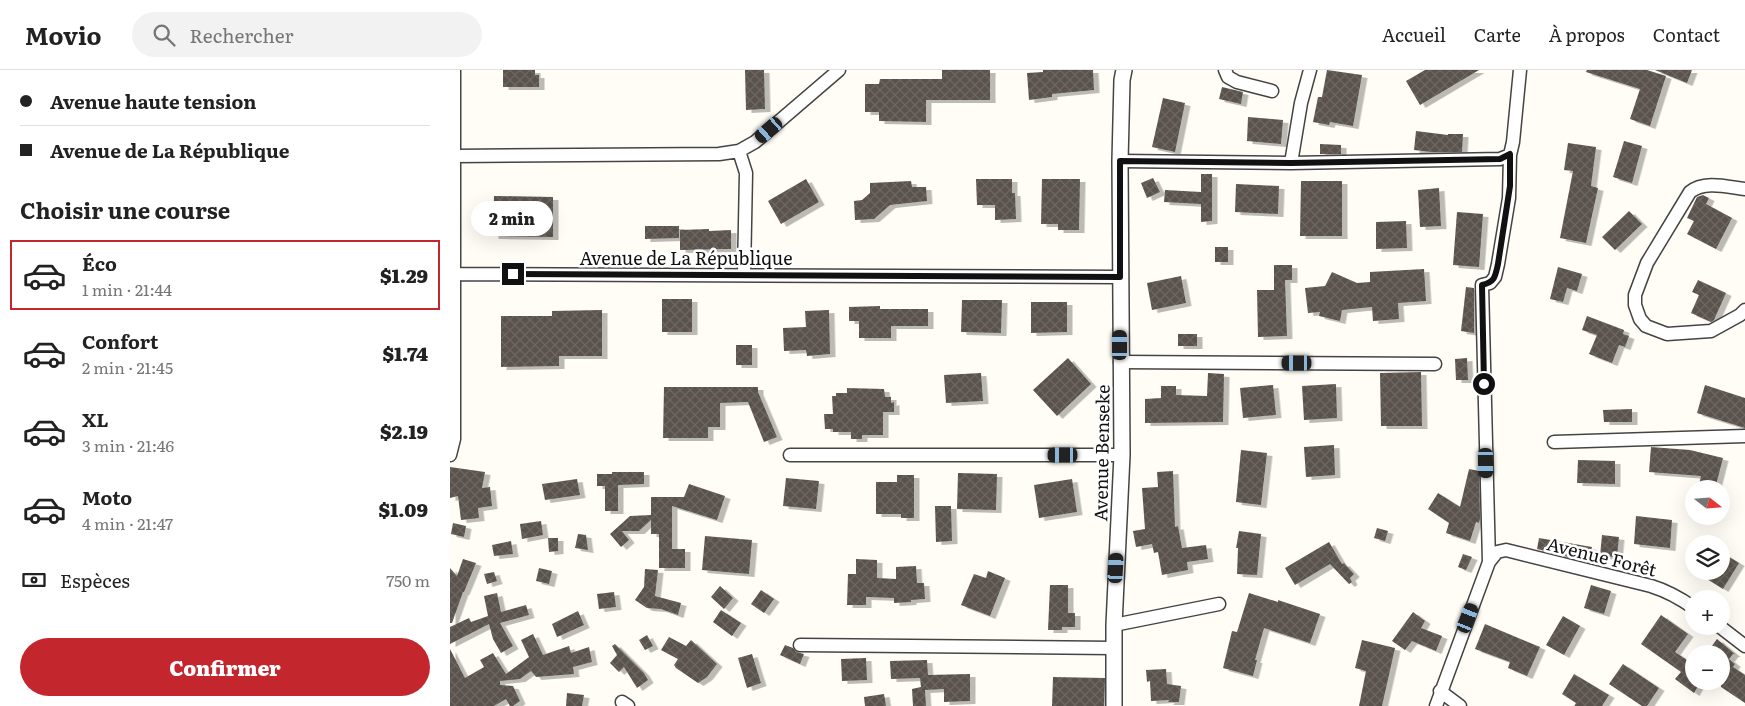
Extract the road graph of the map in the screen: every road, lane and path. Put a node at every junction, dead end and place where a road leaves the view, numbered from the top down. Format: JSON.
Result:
{"nodes":[{"id":1,"x":454,"y":70,"type":"edge"},
{"id":2,"x":839,"y":70,"type":"edge"},
{"id":3,"x":1225,"y":70,"type":"edge"},
{"id":4,"x":1310,"y":70,"type":"edge"},
{"id":5,"x":1520,"y":70,"type":"edge"},
{"id":6,"x":1122,"y":73,"type":"edge"},
{"id":7,"x":1272,"y":91,"type":"dead end"},
{"id":8,"x":1511,"y":148,"type":"junction"},
{"id":9,"x":740,"y":151,"type":"junction"},
{"id":10,"x":452,"y":157,"type":"edge"},
{"id":11,"x":1120,"y":161,"type":"junction"},
{"id":12,"x":1291,"y":163,"type":"junction"},
{"id":13,"x":1745,"y":189,"type":"edge"},
{"id":14,"x":455,"y":274,"type":"junction"},
{"id":15,"x":744,"y":274,"type":"junction"},
{"id":16,"x":1120,"y":277,"type":"junction"},
{"id":17,"x":1745,"y":310,"type":"edge"},
{"id":18,"x":1120,"y":362,"type":"junction"},
{"id":19,"x":1435,"y":364,"type":"dead end"},
{"id":20,"x":1745,"y":436,"type":"edge"},
{"id":21,"x":1554,"y":442,"type":"dead end"},
{"id":22,"x":450,"y":455,"type":"edge"},
{"id":23,"x":790,"y":455,"type":"dead end"},
{"id":24,"x":1122,"y":455,"type":"junction"},
{"id":25,"x":1488,"y":562,"type":"junction"},
{"id":26,"x":1685,"y":602,"type":"edge"},
{"id":27,"x":1219,"y":604,"type":"dead end"},
{"id":28,"x":1114,"y":625,"type":"junction"},
{"id":29,"x":1730,"y":634,"type":"edge"},
{"id":30,"x":800,"y":645,"type":"dead end"},
{"id":31,"x":1745,"y":646,"type":"edge"},
{"id":32,"x":1113,"y":648,"type":"junction"},
{"id":33,"x":1440,"y":691,"type":"junction"},
{"id":34,"x":1114,"y":706,"type":"edge"},
{"id":35,"x":1436,"y":706,"type":"edge"},
{"id":36,"x":1460,"y":706,"type":"edge"}],
"edges":[{"from":1,"to":10,"type":"street"},
{"from":2,"to":9,"type":"street"},
{"from":3,"to":7,"type":"street"},
{"from":4,"to":12,"type":"street"},
{"from":5,"to":8,"type":"street"},
{"from":6,"to":11,"type":"street","name":"Avenue Benseke"},
{"from":8,"to":12,"type":"street"},
{"from":8,"to":25,"type":"street"},
{"from":9,"to":10,"type":"street"},
{"from":9,"to":15,"type":"street"},
{"from":10,"to":14,"type":"street"},
{"from":11,"to":12,"type":"street"},
{"from":11,"to":16,"type":"street","name":"Avenue Benseke"},
{"from":13,"to":17,"type":"street"},
{"from":14,"to":15,"type":"street","name":"Avenue de La République"},
{"from":14,"to":22,"type":"street"},
{"from":15,"to":16,"type":"street","name":"Avenue de La République"},
{"from":16,"to":18,"type":"street","name":"Avenue Benseke"},
{"from":18,"to":19,"type":"street"},
{"from":18,"to":24,"type":"street","name":"Avenue Benseke"},
{"from":20,"to":21,"type":"street"},
{"from":23,"to":24,"type":"street"},
{"from":24,"to":28,"type":"street","name":"Avenue Benseke"},
{"from":25,"to":26,"type":"street","name":"Avenue Forêt"},
{"from":25,"to":33,"type":"street"},
{"from":27,"to":28,"type":"street"},
{"from":28,"to":32,"type":"street","name":"Avenue Benseke"},
{"from":29,"to":31,"type":"street"},
{"from":30,"to":32,"type":"street"},
{"from":32,"to":34,"type":"street","name":"Avenue Benseke"},
{"from":33,"to":35,"type":"street"},
{"from":33,"to":36,"type":"street"}]}
